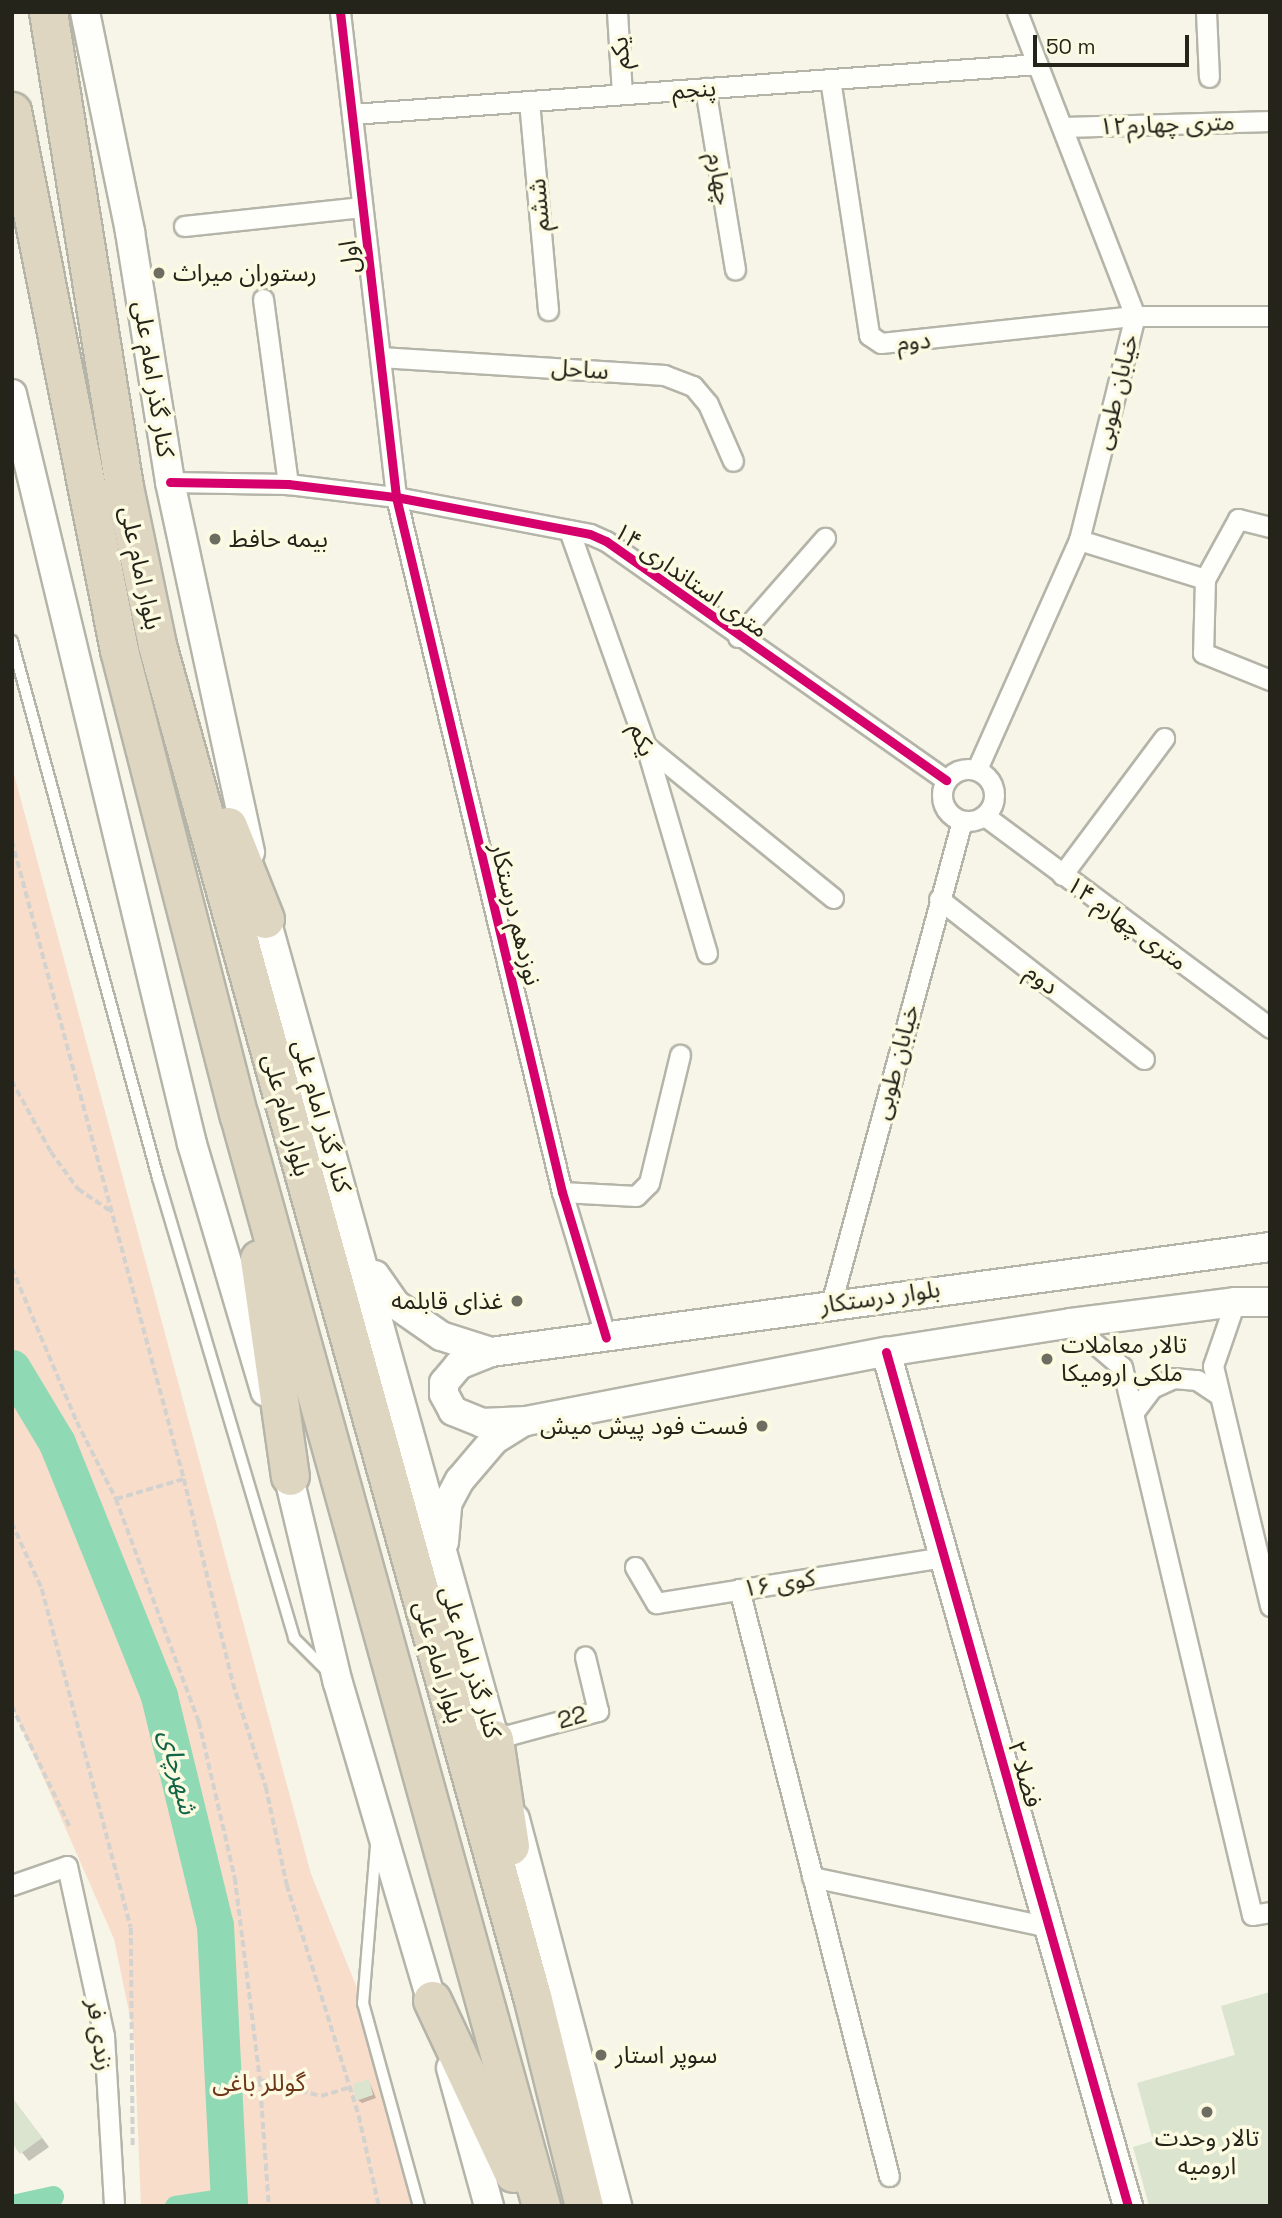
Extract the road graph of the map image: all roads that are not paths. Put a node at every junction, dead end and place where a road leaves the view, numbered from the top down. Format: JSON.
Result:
{"nodes":[{"id":1,"x":48,"y":12,"type":"edge"},
{"id":2,"x":85,"y":12,"type":"edge"},
{"id":3,"x":340,"y":12,"type":"edge"},
{"id":4,"x":617,"y":12,"type":"edge"},
{"id":5,"x":1017,"y":12,"type":"edge"},
{"id":6,"x":1206,"y":12,"type":"edge"},
{"id":7,"x":1037,"y":64,"type":"junction"},
{"id":8,"x":1209,"y":77,"type":"dead end"},
{"id":9,"x":830,"y":79,"type":"junction"},
{"id":10,"x":705,"y":88,"type":"junction"},
{"id":11,"x":622,"y":94,"type":"junction"},
{"id":12,"x":529,"y":101,"type":"junction"},
{"id":13,"x":12,"y":111,"type":"edge"},
{"id":14,"x":352,"y":114,"type":"junction"},
{"id":15,"x":1270,"y":121,"type":"edge"},
{"id":16,"x":1065,"y":127,"type":"junction"},
{"id":17,"x":362,"y":207,"type":"junction"},
{"id":18,"x":184,"y":226,"type":"dead end"},
{"id":19,"x":735,"y":270,"type":"dead end"},
{"id":20,"x":263,"y":299,"type":"dead end"},
{"id":21,"x":548,"y":310,"type":"dead end"},
{"id":22,"x":1135,"y":316,"type":"junction"},
{"id":23,"x":1270,"y":316,"type":"edge"},
{"id":24,"x":380,"y":357,"type":"junction"},
{"id":25,"x":13,"y":408,"type":"edge"},
{"id":26,"x":733,"y":461,"type":"dead end"},
{"id":27,"x":170,"y":482,"type":"junction"},
{"id":28,"x":288,"y":484,"type":"junction"},
{"id":29,"x":396,"y":497,"type":"junction"},
{"id":30,"x":1270,"y":527,"type":"edge"},
{"id":31,"x":569,"y":530,"type":"junction"},
{"id":32,"x":825,"y":538,"type":"dead end"},
{"id":33,"x":1079,"y":540,"type":"junction"},
{"id":34,"x":1205,"y":579,"type":"junction"},
{"id":35,"x":738,"y":637,"type":"junction"},
{"id":36,"x":12,"y":641,"type":"edge"},
{"id":37,"x":157,"y":645,"type":"junction"},
{"id":38,"x":1270,"y":680,"type":"edge"},
{"id":39,"x":1164,"y":738,"type":"dead end"},
{"id":40,"x":646,"y":746,"type":"junction"},
{"id":41,"x":977,"y":769,"type":"junction"},
{"id":42,"x":946,"y":780,"type":"junction"},
{"id":43,"x":985,"y":816,"type":"junction"},
{"id":44,"x":962,"y":821,"type":"junction"},
{"id":45,"x":1062,"y":875,"type":"junction"},
{"id":46,"x":833,"y":898,"type":"dead end"},
{"id":47,"x":939,"y":899,"type":"junction"},
{"id":48,"x":265,"y":919,"type":"junction"},
{"id":49,"x":707,"y":953,"type":"dead end"},
{"id":50,"x":1270,"y":1028,"type":"edge"},
{"id":51,"x":680,"y":1055,"type":"dead end"},
{"id":52,"x":1144,"y":1059,"type":"dead end"},
{"id":53,"x":239,"y":1116,"type":"junction"},
{"id":54,"x":562,"y":1192,"type":"junction"},
{"id":55,"x":1270,"y":1247,"type":"edge"},
{"id":56,"x":364,"y":1259,"type":"junction"},
{"id":57,"x":1234,"y":1302,"type":"junction"},
{"id":58,"x":1270,"y":1302,"type":"edge"},
{"id":59,"x":831,"y":1304,"type":"junction"},
{"id":60,"x":1071,"y":1323,"type":"junction"},
{"id":61,"x":606,"y":1338,"type":"junction"},
{"id":62,"x":491,"y":1352,"type":"junction"},
{"id":63,"x":886,"y":1352,"type":"junction"},
{"id":64,"x":1219,"y":1395,"type":"junction"},
{"id":65,"x":1133,"y":1413,"type":"junction"},
{"id":66,"x":526,"y":1420,"type":"junction"},
{"id":67,"x":290,"y":1476,"type":"junction"},
{"id":68,"x":944,"y":1558,"type":"junction"},
{"id":69,"x":442,"y":1565,"type":"junction"},
{"id":70,"x":635,"y":1567,"type":"dead end"},
{"id":71,"x":738,"y":1589,"type":"junction"},
{"id":72,"x":1270,"y":1606,"type":"edge"},
{"id":73,"x":585,"y":1657,"type":"dead end"},
{"id":74,"x":338,"y":1683,"type":"junction"},
{"id":75,"x":494,"y":1739,"type":"junction"},
{"id":76,"x":379,"y":1810,"type":"junction"},
{"id":77,"x":812,"y":1877,"type":"junction"},
{"id":78,"x":12,"y":1885,"type":"edge"},
{"id":79,"x":1270,"y":1912,"type":"edge"},
{"id":80,"x":1049,"y":1927,"type":"junction"},
{"id":81,"x":532,"y":1996,"type":"junction"},
{"id":82,"x":432,"y":2000,"type":"junction"},
{"id":83,"x":889,"y":2176,"type":"dead end"},
{"id":84,"x":114,"y":2206,"type":"edge"},
{"id":85,"x":419,"y":2206,"type":"edge"},
{"id":86,"x":489,"y":2206,"type":"edge"},
{"id":87,"x":529,"y":2206,"type":"edge"},
{"id":88,"x":541,"y":2206,"type":"edge"},
{"id":89,"x":584,"y":2206,"type":"edge"},
{"id":90,"x":617,"y":2206,"type":"edge"},
{"id":91,"x":1128,"y":2206,"type":"edge"}],
"edges":[{"from":1,"to":37,"type":"highway","name":"بلوار امام علی"},
{"from":2,"to":27,"type":"main road","name":"کنار گذر امام علی"},
{"from":3,"to":14,"type":"street","name":"اول"},
{"from":4,"to":11,"type":"street","name":"یکم"},
{"from":5,"to":7,"type":"street","name":"خیابان طوبی"},
{"from":6,"to":8,"type":"street"},
{"from":7,"to":9,"type":"street","name":"پنجم"},
{"from":7,"to":16,"type":"street","name":"خیابان طوبی"},
{"from":9,"to":10,"type":"street","name":"پنجم"},
{"from":9,"to":22,"type":"street","name":"دوم"},
{"from":10,"to":11,"type":"street","name":"پنجم"},
{"from":10,"to":19,"type":"street","name":"چهارم"},
{"from":11,"to":12,"type":"street","name":"پنجم"},
{"from":12,"to":14,"type":"street","name":"پنجم"},
{"from":12,"to":21,"type":"street","name":"ششم"},
{"from":13,"to":53,"type":"highway","name":"بلوار امام علی"},
{"from":14,"to":17,"type":"street","name":"اول"},
{"from":15,"to":16,"type":"street","name":"۱۲متری چهارم"},
{"from":16,"to":22,"type":"street","name":"خیابان طوبی"},
{"from":17,"to":18,"type":"street"},
{"from":17,"to":24,"type":"street","name":"اول"},
{"from":20,"to":28,"type":"street"},
{"from":22,"to":23,"type":"street"},
{"from":22,"to":33,"type":"street","name":"خیابان طوبی"},
{"from":24,"to":26,"type":"street","name":"ساحل"},
{"from":24,"to":29,"type":"street","name":"اول"},
{"from":25,"to":67,"type":"main road"},
{"from":27,"to":28,"type":"street","name":"۱۴ متری استانداری"},
{"from":27,"to":48,"type":"main road","name":"کنار گذر امام علی"},
{"from":28,"to":29,"type":"street","name":"۱۴ متری استانداری"},
{"from":29,"to":31,"type":"street","name":"۱۴ متری استانداری"},
{"from":29,"to":54,"type":"street","name":"نوزدهم درستکار"},
{"from":30,"to":34,"type":"street"},
{"from":31,"to":35,"type":"street","name":"۱۴ متری استانداری"},
{"from":31,"to":40,"type":"street","name":"یکم"},
{"from":32,"to":35,"type":"street"},
{"from":33,"to":34,"type":"street"},
{"from":33,"to":41,"type":"street","name":"خیابان طوبی"},
{"from":34,"to":38,"type":"street"},
{"from":35,"to":42,"type":"street","name":"۱۴ متری استانداری"},
{"from":36,"to":74,"type":"lane"},
{"from":37,"to":48,"type":"highway"},
{"from":37,"to":81,"type":"highway","name":"بلوار امام علی"},
{"from":39,"to":45,"type":"street"},
{"from":40,"to":46,"type":"street"},
{"from":40,"to":49,"type":"street","name":"یکم"},
{"from":41,"to":42,"type":"street"},
{"from":41,"to":43,"type":"street"},
{"from":42,"to":44,"type":"street"},
{"from":43,"to":44,"type":"street"},
{"from":43,"to":45,"type":"street","name":"۱۴ متری چهارم"},
{"from":44,"to":47,"type":"street","name":"خیابان طوبی"},
{"from":45,"to":50,"type":"street","name":"۱۴ متری چهارم"},
{"from":47,"to":52,"type":"street","name":"دوم"},
{"from":47,"to":59,"type":"street","name":"خیابان طوبی"},
{"from":48,"to":56,"type":"main road","name":"کنار گذر امام علی"},
{"from":51,"to":54,"type":"street"},
{"from":53,"to":67,"type":"highway"},
{"from":53,"to":88,"type":"highway","name":"بلوار امام علی"},
{"from":54,"to":61,"type":"street","name":"نوزدهم درستکار"},
{"from":55,"to":59,"type":"main road","name":"بلوار درستکار"},
{"from":56,"to":62,"type":"main road"},
{"from":56,"to":69,"type":"main road","name":"کنار گذر امام علی"},
{"from":57,"to":58,"type":"main road"},
{"from":57,"to":60,"type":"main road"},
{"from":57,"to":64,"type":"street"},
{"from":59,"to":61,"type":"main road","name":"بلوار درستکار"},
{"from":60,"to":63,"type":"main road"},
{"from":60,"to":65,"type":"street"},
{"from":61,"to":62,"type":"main road","name":"بلوار درستکار"},
{"from":62,"to":66,"type":"main road"},
{"from":63,"to":66,"type":"main road"},
{"from":63,"to":68,"type":"main road","name":"فضلا ۲"},
{"from":64,"to":65,"type":"street"},
{"from":64,"to":72,"type":"street"},
{"from":65,"to":79,"type":"street"},
{"from":66,"to":69,"type":"main road"},
{"from":67,"to":74,"type":"main road"},
{"from":68,"to":71,"type":"street","name":"کوی ۱۶"},
{"from":68,"to":80,"type":"main road","name":"فضلا ۲"},
{"from":69,"to":75,"type":"main road","name":"کنار گذر امام علی"},
{"from":70,"to":71,"type":"street","name":"کوی ۱۶"},
{"from":71,"to":77,"type":"street"},
{"from":73,"to":75,"type":"street","name":"22"},
{"from":74,"to":76,"type":"main road"},
{"from":75,"to":81,"type":"highway"},
{"from":75,"to":90,"type":"main road","name":"کنار گذر امام علی"},
{"from":76,"to":82,"type":"main road"},
{"from":76,"to":85,"type":"lane"},
{"from":77,"to":80,"type":"street"},
{"from":77,"to":83,"type":"street"},
{"from":78,"to":84,"type":"street","name":"زندی فر"},
{"from":80,"to":91,"type":"main road","name":"فضلا ۲"},
{"from":81,"to":89,"type":"highway","name":"بلوار امام علی"},
{"from":82,"to":86,"type":"main road"},
{"from":82,"to":87,"type":"highway"}]}
